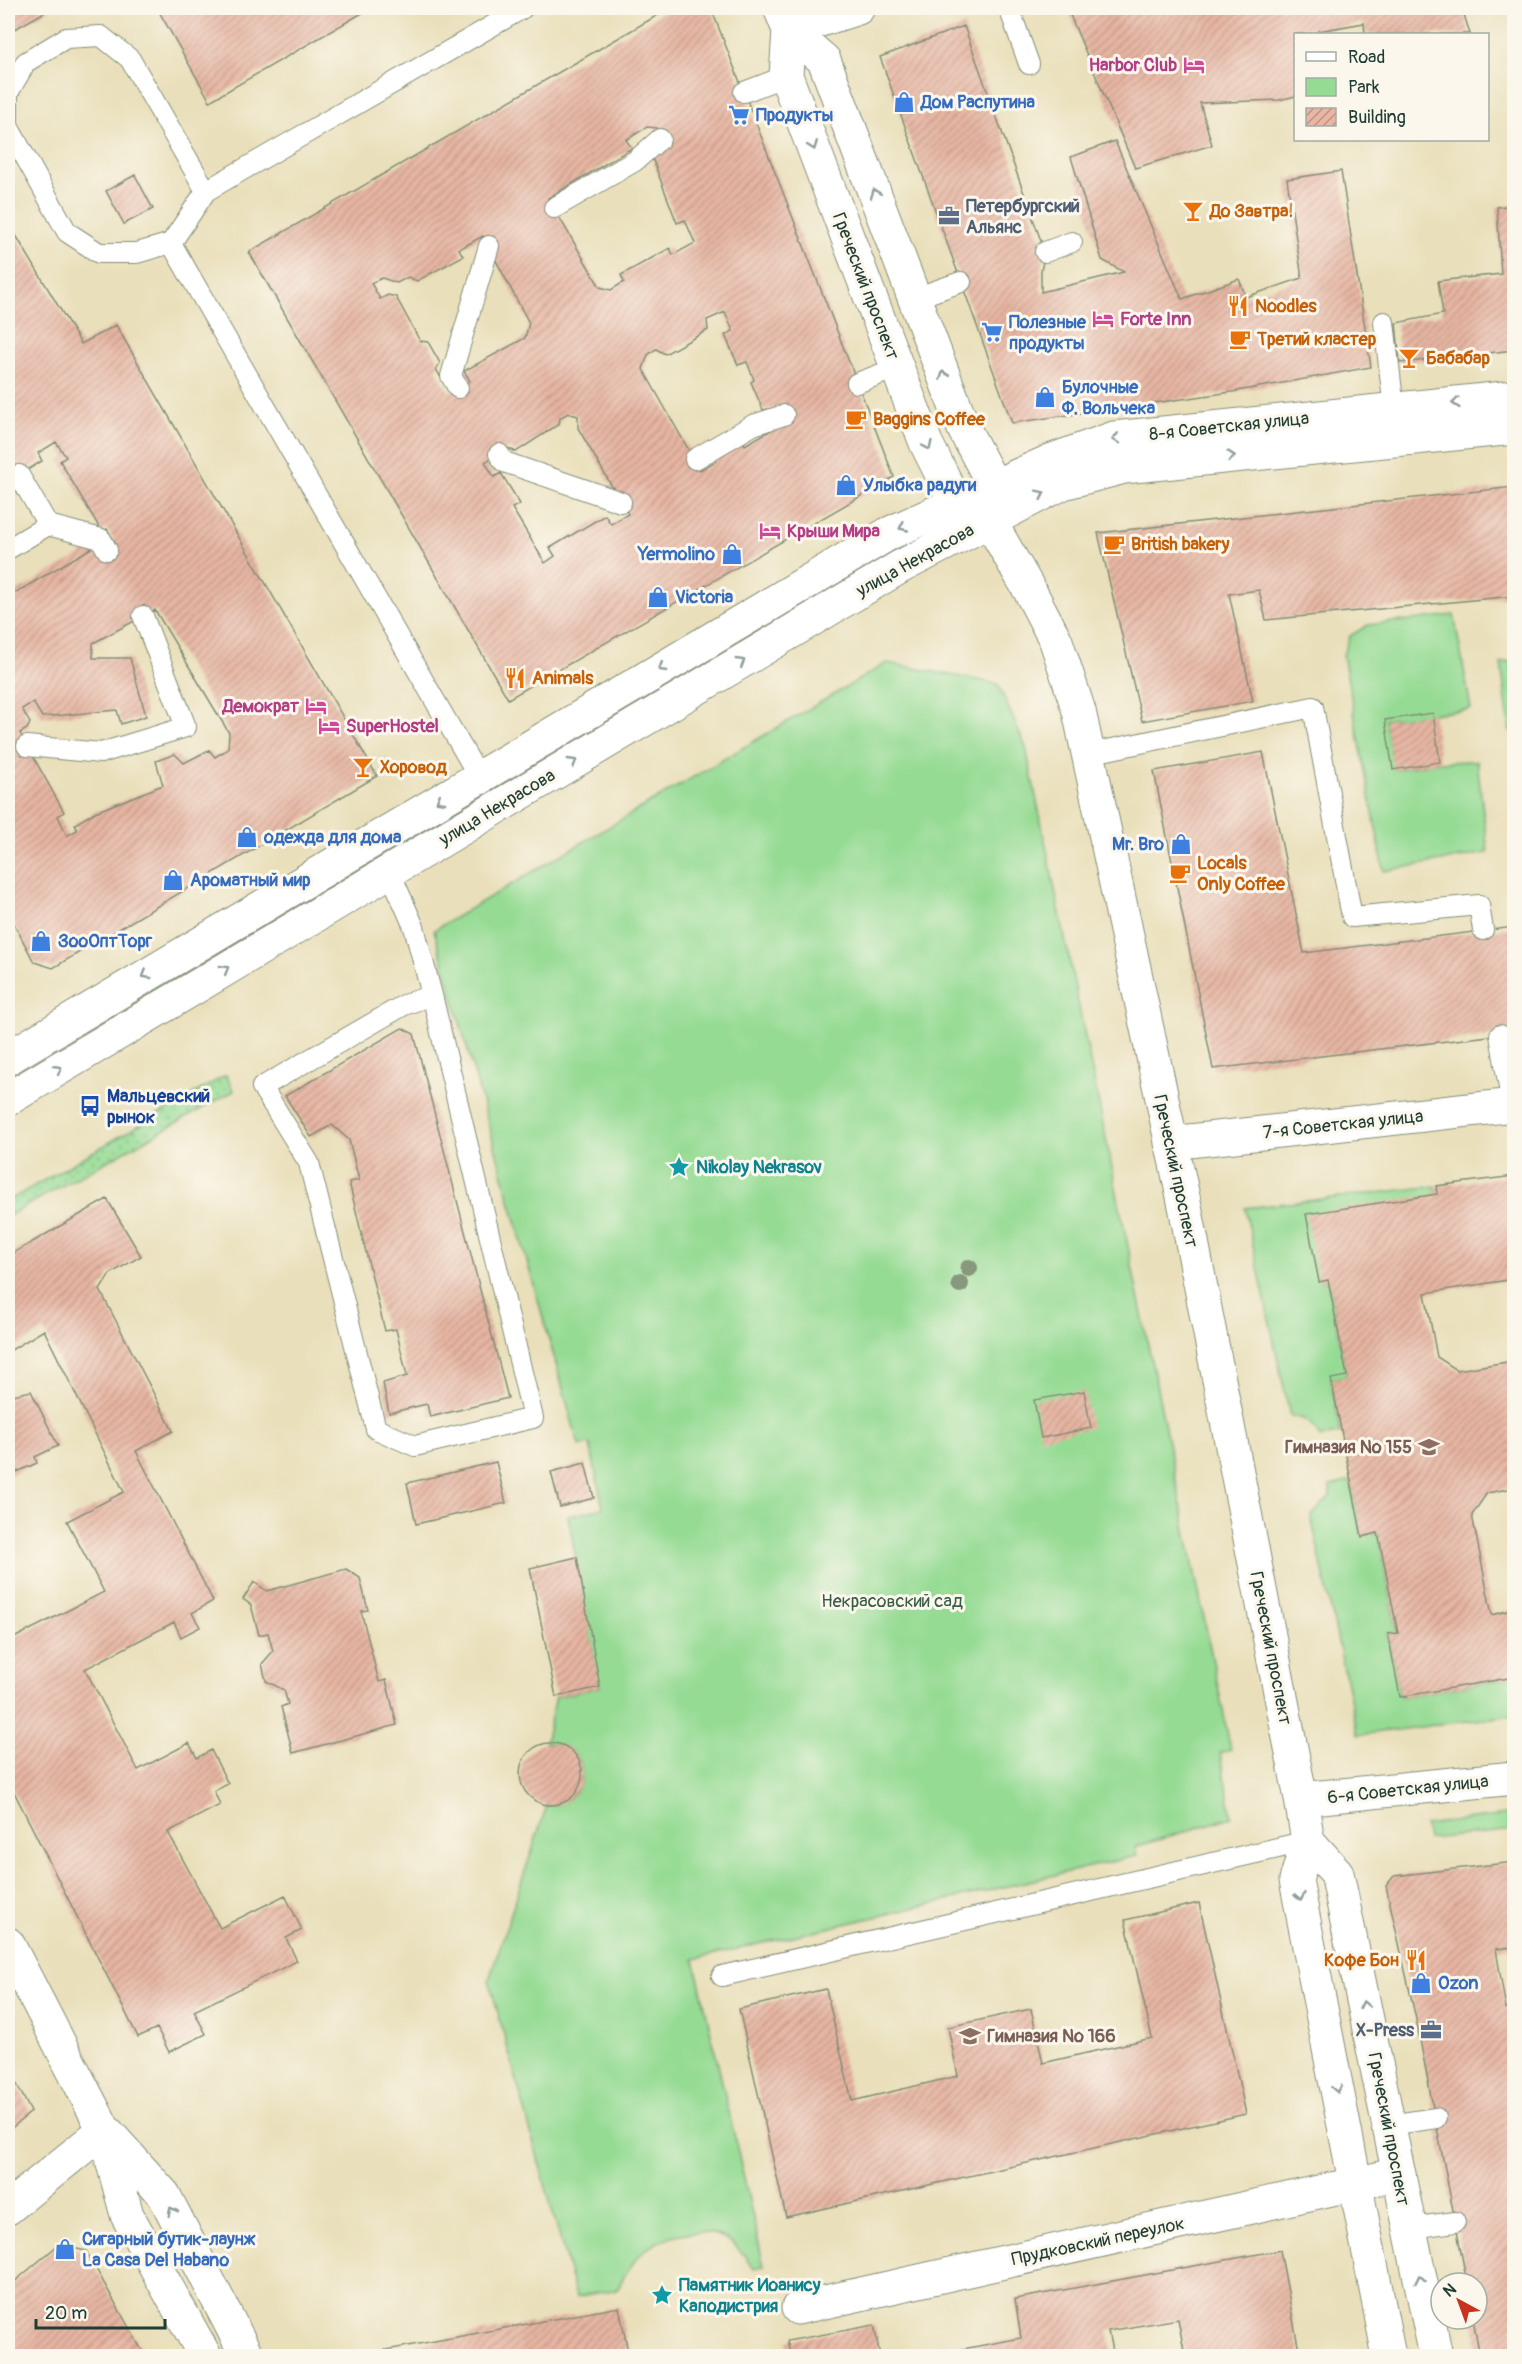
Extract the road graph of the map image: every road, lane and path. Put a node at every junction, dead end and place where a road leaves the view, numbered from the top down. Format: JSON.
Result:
{"nodes":[{"id":1,"x":523,"y":8,"type":"edge"},
{"id":2,"x":858,"y":8,"type":"edge"},
{"id":3,"x":1010,"y":8,"type":"edge"},
{"id":4,"x":785,"y":19,"type":"edge"},
{"id":5,"x":1029,"y":64,"type":"dead end"},
{"id":6,"x":786,"y":76,"type":"junction"},
{"id":7,"x":744,"y":92,"type":"dead end"},
{"id":8,"x":660,"y":139,"type":"dead end"},
{"id":9,"x":206,"y":191,"type":"junction"},
{"id":10,"x":554,"y":208,"type":"dead end"},
{"id":11,"x":1072,"y":242,"type":"dead end"},
{"id":12,"x":171,"y":243,"type":"junction"},
{"id":13,"x":489,"y":246,"type":"dead end"},
{"id":14,"x":1045,"y":252,"type":"dead end"},
{"id":15,"x":961,"y":282,"type":"dead end"},
{"id":16,"x":915,"y":298,"type":"junction"},
{"id":17,"x":1384,"y":322,"type":"dead end"},
{"id":18,"x":897,"y":368,"type":"junction"},
{"id":19,"x":857,"y":383,"type":"dead end"},
{"id":20,"x":458,"y":388,"type":"dead end"},
{"id":21,"x":1515,"y":397,"type":"edge"},
{"id":22,"x":1394,"y":410,"type":"junction"},
{"id":23,"x":784,"y":415,"type":"dead end"},
{"id":24,"x":1515,"y":428,"type":"edge"},
{"id":25,"x":499,"y":454,"type":"dead end"},
{"id":26,"x":695,"y":459,"type":"dead end"},
{"id":27,"x":19,"y":475,"type":"dead end"},
{"id":28,"x":994,"y":486,"type":"junction"},
{"id":29,"x":621,"y":502,"type":"dead end"},
{"id":30,"x":956,"y":503,"type":"junction"},
{"id":31,"x":989,"y":520,"type":"junction"},
{"id":32,"x":48,"y":525,"type":"junction"},
{"id":33,"x":8,"y":549,"type":"edge"},
{"id":34,"x":107,"y":550,"type":"dead end"},
{"id":35,"x":143,"y":616,"type":"dead end"},
{"id":36,"x":27,"y":746,"type":"dead end"},
{"id":37,"x":1088,"y":753,"type":"junction"},
{"id":38,"x":479,"y":777,"type":"junction"},
{"id":39,"x":495,"y":808,"type":"junction"},
{"id":40,"x":389,"y":870,"type":"junction"},
{"id":41,"x":1483,"y":930,"type":"dead end"},
{"id":42,"x":432,"y":995,"type":"junction"},
{"id":43,"x":1500,"y":1035,"type":"dead end"},
{"id":44,"x":9,"y":1052,"type":"edge"},
{"id":45,"x":19,"y":1092,"type":"edge"},
{"id":46,"x":1513,"y":1105,"type":"edge"},
{"id":47,"x":1171,"y":1143,"type":"junction"},
{"id":48,"x":1515,"y":1778,"type":"edge"},
{"id":49,"x":1301,"y":1799,"type":"junction"},
{"id":50,"x":1308,"y":1841,"type":"junction"},
{"id":51,"x":8,"y":1944,"type":"edge"},
{"id":52,"x":722,"y":1976,"type":"dead end"},
{"id":53,"x":1436,"y":2118,"type":"dead end"},
{"id":54,"x":1389,"y":2125,"type":"junction"},
{"id":55,"x":104,"y":2130,"type":"junction"},
{"id":56,"x":1399,"y":2174,"type":"junction"},
{"id":57,"x":1356,"y":2184,"type":"junction"},
{"id":58,"x":8,"y":2208,"type":"edge"},
{"id":59,"x":1455,"y":2222,"type":"dead end"},
{"id":60,"x":1410,"y":2228,"type":"junction"},
{"id":61,"x":798,"y":2308,"type":"dead end"},
{"id":62,"x":205,"y":2356,"type":"edge"},
{"id":63,"x":247,"y":2356,"type":"edge"},
{"id":64,"x":1389,"y":2356,"type":"edge"},
{"id":65,"x":1436,"y":2356,"type":"edge"}],
"edges":[{"from":1,"to":9,"type":"lane"},
{"from":2,"to":4,"type":"street"},
{"from":3,"to":5,"type":"lane"},
{"from":4,"to":6,"type":"street","name":"Греческий проспект"},
{"from":16,"to":4,"type":"street","one_way":true},
{"from":6,"to":7,"type":"lane"},
{"from":6,"to":18,"type":"street","name":"Греческий проспект","one_way":true},
{"from":8,"to":10,"type":"lane"},
{"from":9,"to":12,"type":"lane"},
{"from":9,"to":12,"type":"lane"},
{"from":11,"to":14,"type":"lane"},
{"from":12,"to":38,"type":"lane"},
{"from":13,"to":20,"type":"lane"},
{"from":15,"to":16,"type":"lane"},
{"from":28,"to":16,"type":"street","one_way":true},
{"from":17,"to":22,"type":"lane"},
{"from":18,"to":19,"type":"lane"},
{"from":18,"to":30,"type":"street","name":"Греческий проспект","one_way":true},
{"from":21,"to":22,"type":"street","name":"8-я Советская улица","one_way":true},
{"from":22,"to":28,"type":"street","name":"8-я Советская улица","one_way":true},
{"from":23,"to":26,"type":"lane"},
{"from":31,"to":24,"type":"street","name":"8-я Советская улица","one_way":true},
{"from":25,"to":29,"type":"lane"},
{"from":27,"to":32,"type":"lane"},
{"from":28,"to":30,"type":"street","name":"8-я Советская улица"},
{"from":28,"to":31,"type":"street"},
{"from":30,"to":31,"type":"street"},
{"from":30,"to":38,"type":"street","name":"улица Некрасова","one_way":true},
{"from":31,"to":37,"type":"street","name":"Греческий проспект"},
{"from":39,"to":31,"type":"street","name":"улица Некрасова","one_way":true},
{"from":32,"to":33,"type":"lane"},
{"from":32,"to":34,"type":"lane"},
{"from":35,"to":36,"type":"lane"},
{"from":37,"to":41,"type":"lane"},
{"from":37,"to":47,"type":"street","name":"Греческий проспект"},
{"from":38,"to":39,"type":"lane"},
{"from":38,"to":44,"type":"street","name":"улица Некрасова","one_way":true},
{"from":39,"to":40,"type":"street","name":"улица Некрасова"},
{"from":40,"to":42,"type":"lane"},
{"from":45,"to":40,"type":"street","name":"улица Некрасова","one_way":true},
{"from":42,"to":42,"type":"lane"},
{"from":43,"to":46,"type":"lane"},
{"from":44,"to":45,"type":"street"},
{"from":46,"to":47,"type":"street","name":"7-я Советская улица"},
{"from":47,"to":49,"type":"street","name":"Греческий проспект"},
{"from":48,"to":49,"type":"street","name":"6-я Советская улица"},
{"from":49,"to":50,"type":"street","name":"Греческий проспект"},
{"from":50,"to":52,"type":"lane"},
{"from":54,"to":50,"type":"street","name":"Греческий проспект","one_way":true},
{"from":50,"to":57,"type":"street","name":"Греческий проспект","one_way":true},
{"from":51,"to":55,"type":"street"},
{"from":53,"to":54,"type":"lane"},
{"from":54,"to":56,"type":"street","name":"Греческий проспект"},
{"from":55,"to":58,"type":"street"},
{"from":55,"to":62,"type":"street"},
{"from":63,"to":55,"type":"street","one_way":true},
{"from":56,"to":57,"type":"street","name":"Прудковский переулок"},
{"from":56,"to":60,"type":"street","name":"Греческий проспект"},
{"from":57,"to":61,"type":"street","name":"Прудковский переулок"},
{"from":57,"to":64,"type":"street","name":"Греческий проспект"},
{"from":59,"to":60,"type":"lane"},
{"from":65,"to":60,"type":"street","name":"Греческий проспект","one_way":true}]}
